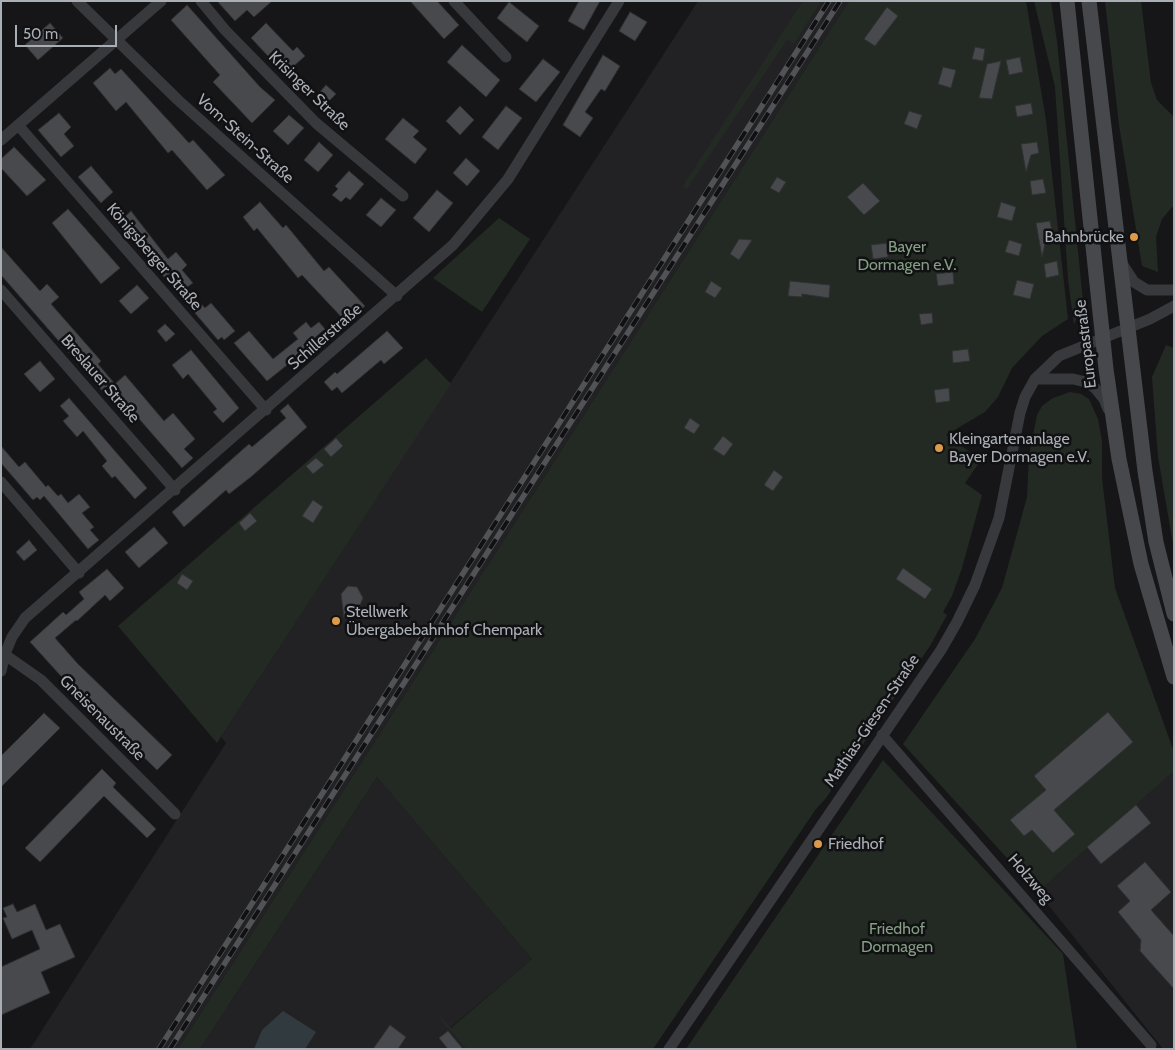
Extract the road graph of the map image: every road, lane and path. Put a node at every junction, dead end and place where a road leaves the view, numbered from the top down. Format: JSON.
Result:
{"nodes":[{"id":1,"x":76,"y":1,"type":"edge"},
{"id":2,"x":161,"y":1,"type":"edge"},
{"id":3,"x":201,"y":1,"type":"edge"},
{"id":4,"x":454,"y":1,"type":"edge"},
{"id":5,"x":619,"y":1,"type":"edge"},
{"id":6,"x":1067,"y":1,"type":"edge"},
{"id":7,"x":1089,"y":1,"type":"edge"},
{"id":8,"x":116,"y":40,"type":"junction"},
{"id":9,"x":506,"y":57,"type":"dead end"},
{"id":10,"x":18,"y":125,"type":"junction"},
{"id":11,"x":1,"y":140,"type":"edge"},
{"id":12,"x":403,"y":196,"type":"dead end"},
{"id":13,"x":1120,"y":260,"type":"junction"},
{"id":14,"x":1,"y":290,"type":"edge"},
{"id":15,"x":1174,"y":290,"type":"edge"},
{"id":16,"x":397,"y":296,"type":"junction"},
{"id":17,"x":1174,"y":306,"type":"edge"},
{"id":18,"x":1127,"y":329,"type":"junction"},
{"id":19,"x":1103,"y":338,"type":"junction"},
{"id":20,"x":1034,"y":380,"type":"junction"},
{"id":21,"x":266,"y":410,"type":"junction"},
{"id":22,"x":1114,"y":422,"type":"junction"},
{"id":23,"x":1,"y":482,"type":"edge"},
{"id":24,"x":175,"y":490,"type":"junction"},
{"id":25,"x":79,"y":573,"type":"junction"},
{"id":26,"x":1174,"y":614,"type":"edge"},
{"id":27,"x":3,"y":653,"type":"edge"},
{"id":28,"x":1,"y":671,"type":"edge"},
{"id":29,"x":1174,"y":677,"type":"edge"},
{"id":30,"x":882,"y":735,"type":"junction"},
{"id":31,"x":175,"y":814,"type":"dead end"},
{"id":32,"x":1151,"y":1045,"type":"dead end"},
{"id":33,"x":668,"y":1049,"type":"edge"}],
"edges":[{"from":1,"to":8,"type":"street","name":"Vom-Stein-Straße"},
{"from":2,"to":8,"type":"street"},
{"from":3,"to":12,"type":"street","name":"Krisinger Straße"},
{"from":4,"to":9,"type":"street"},
{"from":5,"to":16,"type":"street","name":"Schillerstraße"},
{"from":6,"to":19,"type":"main road","name":"Europastraße"},
{"from":7,"to":13,"type":"main road"},
{"from":8,"to":10,"type":"street"},
{"from":8,"to":16,"type":"street","name":"Vom-Stein-Straße"},
{"from":10,"to":11,"type":"street"},
{"from":10,"to":21,"type":"street","name":"Königsberger Straße"},
{"from":13,"to":15,"type":"street"},
{"from":13,"to":18,"type":"main road"},
{"from":14,"to":24,"type":"street","name":"Breslauer Straße"},
{"from":16,"to":21,"type":"street","name":"Schillerstraße"},
{"from":17,"to":18,"type":"street","name":"Mathias-Giesen-Straße"},
{"from":18,"to":19,"type":"street","name":"Mathias-Giesen-Straße"},
{"from":18,"to":26,"type":"main road"},
{"from":19,"to":20,"type":"street","name":"Mathias-Giesen-Straße"},
{"from":19,"to":22,"type":"main road","name":"Europastraße"},
{"from":20,"to":22,"type":"street"},
{"from":20,"to":30,"type":"street","name":"Mathias-Giesen-Straße"},
{"from":21,"to":24,"type":"street","name":"Schillerstraße"},
{"from":22,"to":29,"type":"main road","name":"Europastraße"},
{"from":23,"to":25,"type":"street"},
{"from":24,"to":25,"type":"street","name":"Schillerstraße"},
{"from":25,"to":27,"type":"street","name":"Schillerstraße"},
{"from":27,"to":28,"type":"street","name":"Schillerstraße"},
{"from":27,"to":31,"type":"street","name":"Gneisenaustraße"},
{"from":30,"to":32,"type":"street","name":"Holzweg"},
{"from":30,"to":33,"type":"street","name":"Mathias-Giesen-Straße"}]}
